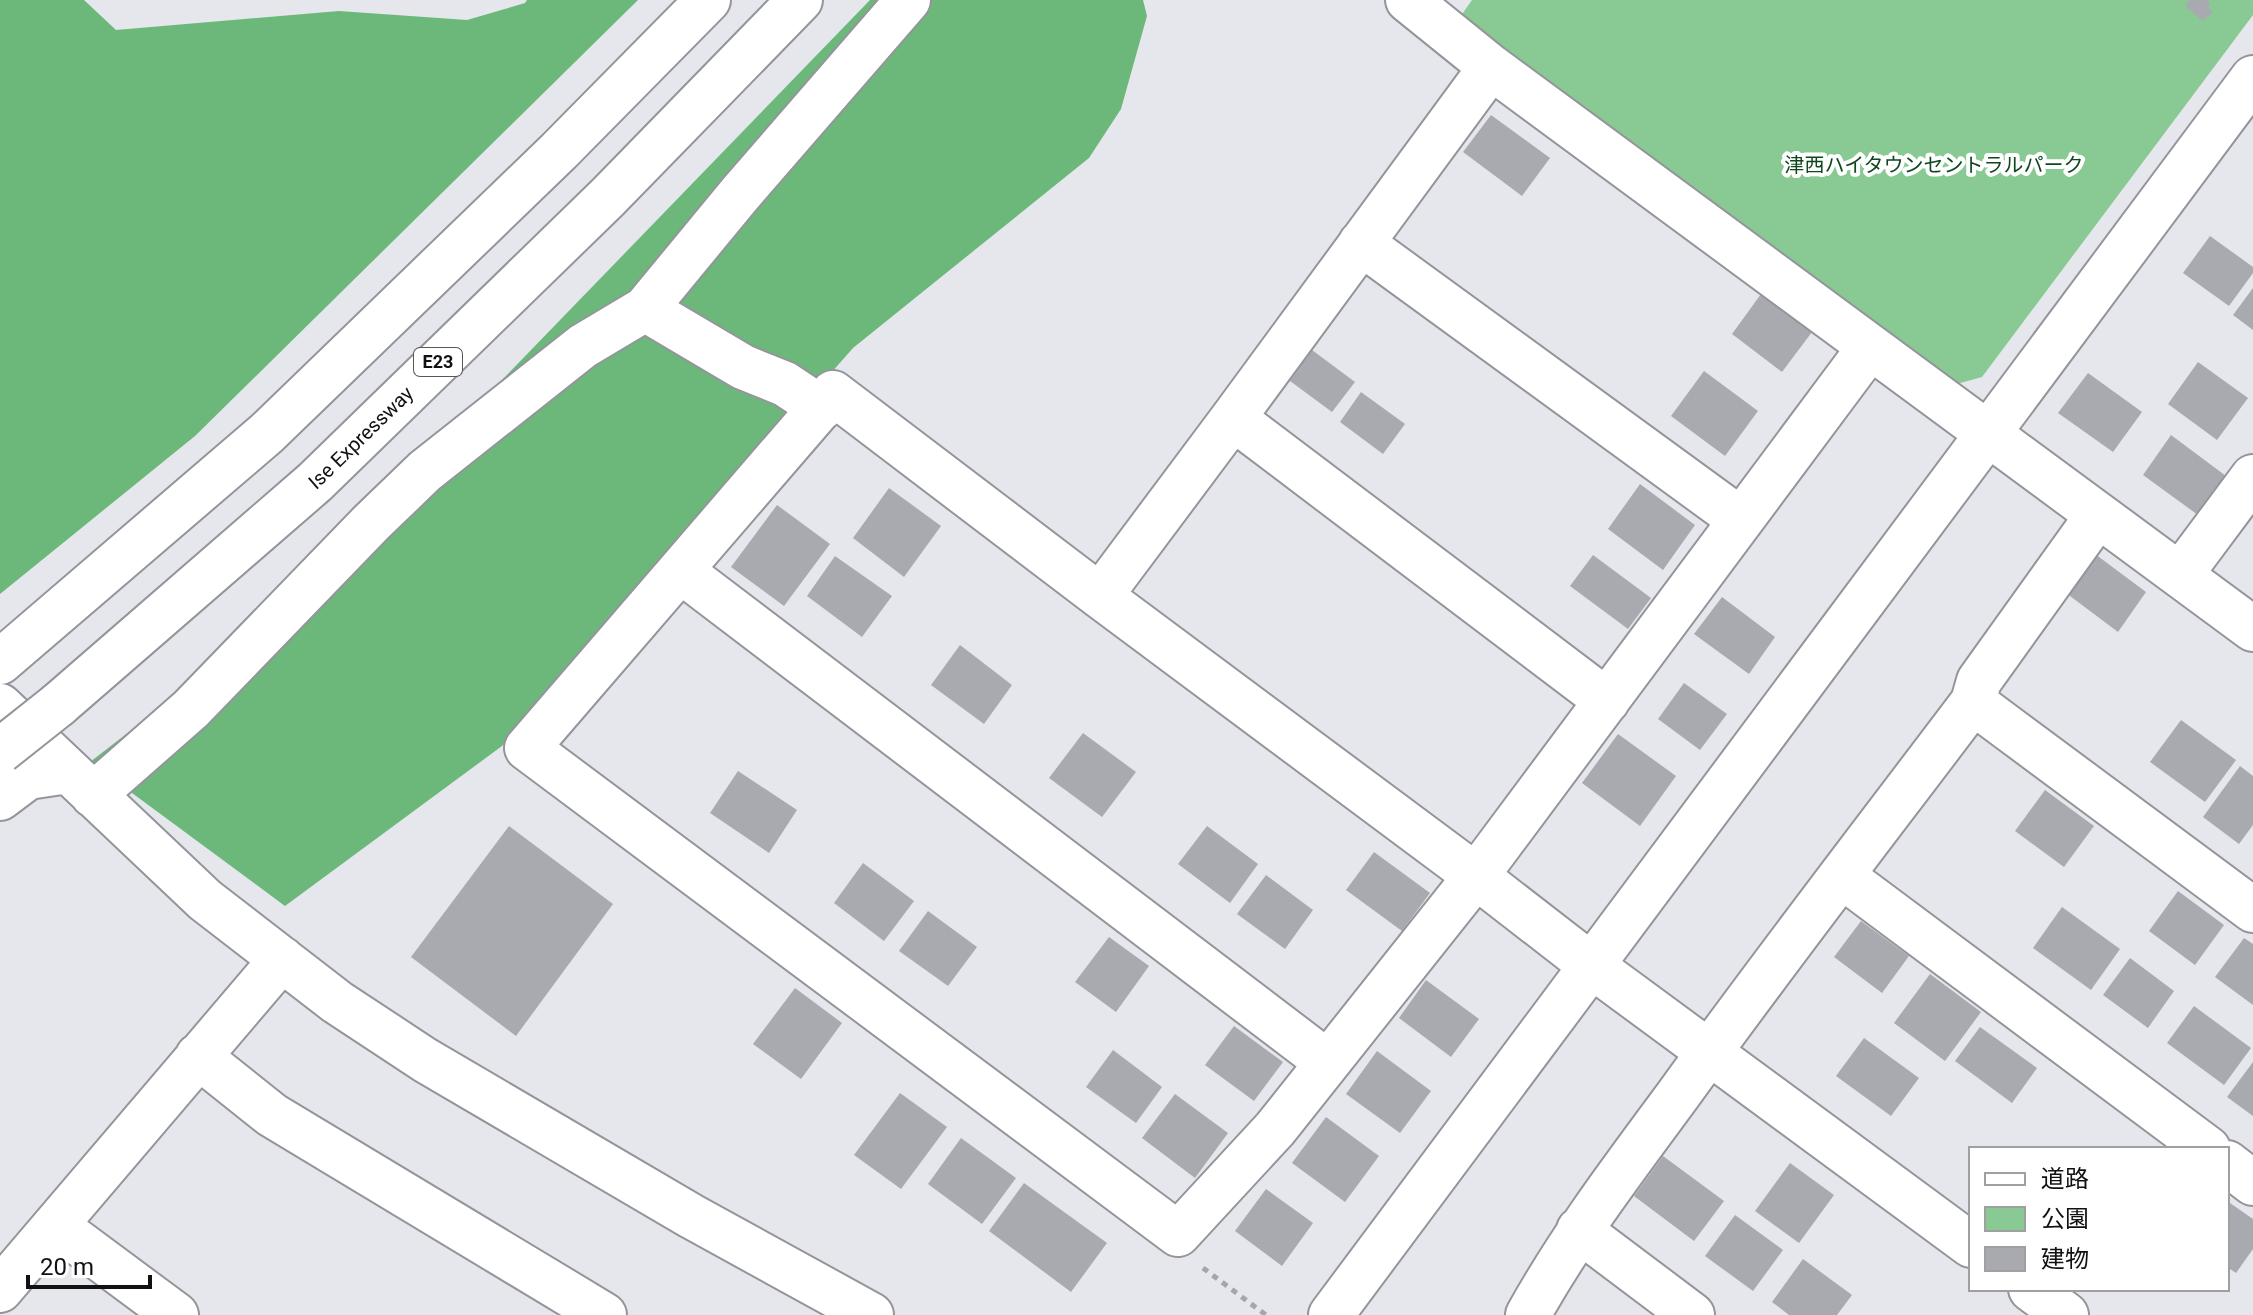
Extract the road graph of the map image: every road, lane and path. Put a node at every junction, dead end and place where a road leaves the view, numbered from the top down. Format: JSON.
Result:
{"nodes":[{"id":1,"x":708,"y":0,"type":"edge"},
{"id":2,"x":800,"y":0,"type":"edge"},
{"id":3,"x":908,"y":0,"type":"edge"},
{"id":4,"x":1408,"y":0,"type":"edge"},
{"id":5,"x":1491,"y":67,"type":"junction"},
{"id":6,"x":2253,"y":78,"type":"edge"},
{"id":7,"x":1361,"y":243,"type":"junction"},
{"id":8,"x":645,"y":309,"type":"junction"},
{"id":9,"x":1870,"y":347,"type":"junction"},
{"id":10,"x":821,"y":408,"type":"junction"},
{"id":11,"x":1233,"y":418,"type":"junction"},
{"id":12,"x":1988,"y":433,"type":"junction"},
{"id":13,"x":2253,"y":477,"type":"edge"},
{"id":14,"x":2098,"y":515,"type":"junction"},
{"id":15,"x":1741,"y":520,"type":"junction"},
{"id":16,"x":681,"y":571,"type":"junction"},
{"id":17,"x":2180,"y":575,"type":"junction"},
{"id":18,"x":1100,"y":596,"type":"junction"},
{"id":19,"x":2253,"y":629,"type":"edge"},
{"id":20,"x":5,"y":658,"type":"edge"},
{"id":21,"x":1607,"y":701,"type":"junction"},
{"id":22,"x":1973,"y":702,"type":"junction"},
{"id":23,"x":0,"y":706,"type":"edge"},
{"id":24,"x":0,"y":751,"type":"edge"},
{"id":25,"x":81,"y":783,"type":"junction"},
{"id":26,"x":0,"y":798,"type":"edge"},
{"id":27,"x":1476,"y":876,"type":"junction"},
{"id":28,"x":1842,"y":876,"type":"junction"},
{"id":29,"x":2253,"y":910,"type":"edge"},
{"id":30,"x":282,"y":959,"type":"junction"},
{"id":31,"x":1592,"y":966,"type":"junction"},
{"id":32,"x":1709,"y":1051,"type":"junction"},
{"id":33,"x":198,"y":1056,"type":"junction"},
{"id":34,"x":1327,"y":1062,"type":"junction"},
{"id":35,"x":2205,"y":1147,"type":"edge"},
{"id":36,"x":2229,"y":1165,"type":"edge"},
{"id":37,"x":2253,"y":1183,"type":"edge"},
{"id":38,"x":56,"y":1226,"type":"junction"},
{"id":39,"x":1579,"y":1230,"type":"junction"},
{"id":40,"x":1178,"y":1234,"type":"junction"},
{"id":41,"x":1969,"y":1244,"type":"edge"},
{"id":42,"x":0,"y":1290,"type":"edge"},
{"id":43,"x":2034,"y":1291,"type":"edge"},
{"id":44,"x":579,"y":1309,"type":"edge"},
{"id":45,"x":176,"y":1315,"type":"edge"},
{"id":46,"x":871,"y":1315,"type":"edge"},
{"id":47,"x":1266,"y":1315,"type":"edge"},
{"id":48,"x":1331,"y":1315,"type":"edge"},
{"id":49,"x":1528,"y":1315,"type":"edge"},
{"id":50,"x":1692,"y":1315,"type":"edge"},
{"id":51,"x":2066,"y":1315,"type":"edge"}],
"edges":[{"from":1,"to":20,"type":"main road"},
{"from":2,"to":24,"type":"main road","name":"Ise Expressway","number":"E23","bridge":true},
{"from":3,"to":8,"type":"main road"},
{"from":4,"to":5,"type":"main road"},
{"from":5,"to":7,"type":"main road"},
{"from":5,"to":9,"type":"main road"},
{"from":6,"to":12,"type":"main road"},
{"from":7,"to":11,"type":"main road"},
{"from":7,"to":15,"type":"main road"},
{"from":8,"to":10,"type":"main road"},
{"from":8,"to":25,"type":"main road"},
{"from":9,"to":12,"type":"main road"},
{"from":9,"to":15,"type":"main road"},
{"from":10,"to":16,"type":"main road"},
{"from":10,"to":18,"type":"main road"},
{"from":11,"to":18,"type":"main road"},
{"from":11,"to":21,"type":"main road"},
{"from":12,"to":14,"type":"main road"},
{"from":12,"to":31,"type":"main road"},
{"from":13,"to":17,"type":"main road"},
{"from":14,"to":17,"type":"main road"},
{"from":14,"to":22,"type":"main road"},
{"from":15,"to":21,"type":"main road"},
{"from":16,"to":34,"type":"main road"},
{"from":16,"to":40,"type":"main road"},
{"from":17,"to":19,"type":"main road"},
{"from":18,"to":27,"type":"main road"},
{"from":21,"to":27,"type":"main road"},
{"from":22,"to":28,"type":"main road"},
{"from":22,"to":29,"type":"main road"},
{"from":23,"to":25,"type":"main road"},
{"from":25,"to":26,"type":"main road"},
{"from":25,"to":30,"type":"main road"},
{"from":27,"to":31,"type":"main road"},
{"from":27,"to":34,"type":"main road"},
{"from":28,"to":32,"type":"main road"},
{"from":28,"to":35,"type":"main road"},
{"from":30,"to":33,"type":"main road"},
{"from":30,"to":46,"type":"main road"},
{"from":31,"to":32,"type":"main road"},
{"from":31,"to":48,"type":"main road"},
{"from":32,"to":39,"type":"main road"},
{"from":32,"to":41,"type":"main road"},
{"from":33,"to":38,"type":"main road"},
{"from":33,"to":44,"type":"main road"},
{"from":34,"to":40,"type":"main road"},
{"from":36,"to":37,"type":"main road"},
{"from":38,"to":42,"type":"main road"},
{"from":38,"to":45,"type":"main road"},
{"from":39,"to":49,"type":"main road"},
{"from":39,"to":50,"type":"main road"},
{"from":40,"to":47,"type":"path"},
{"from":43,"to":51,"type":"main road"}]}
